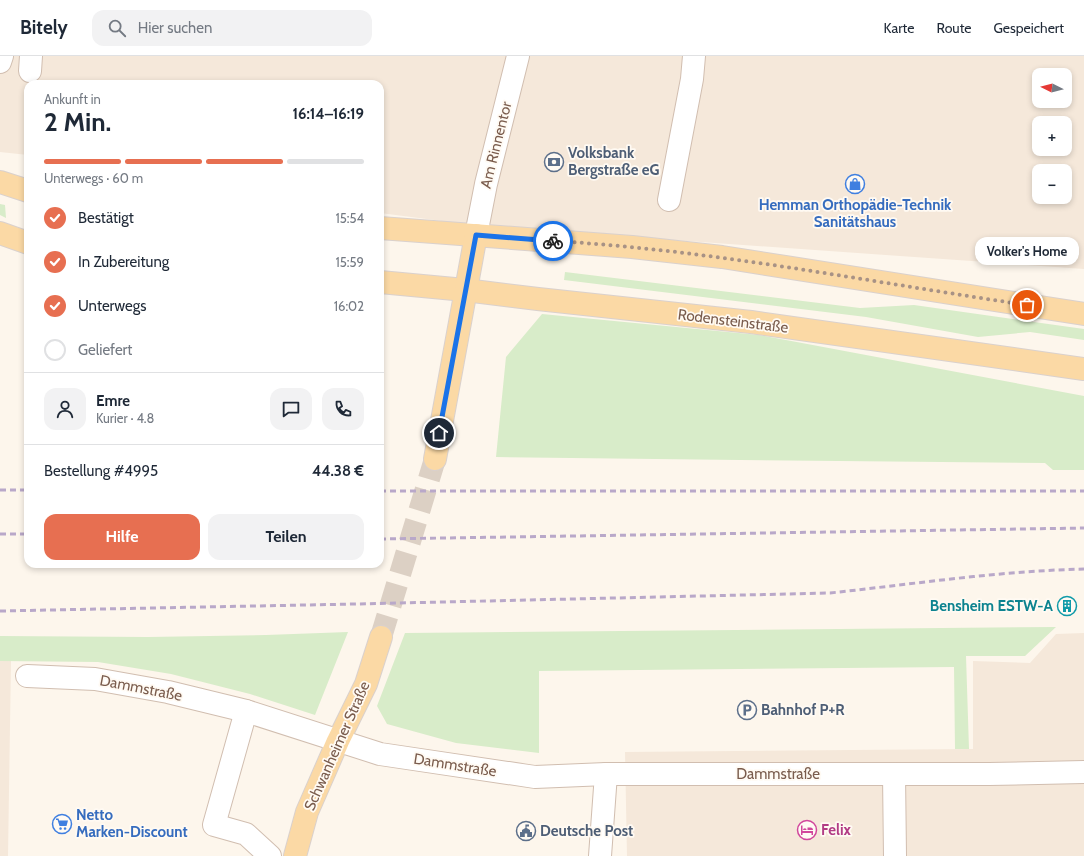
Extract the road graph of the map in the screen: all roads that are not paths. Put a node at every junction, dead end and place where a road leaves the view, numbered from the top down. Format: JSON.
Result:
{"nodes":[{"id":1,"x":2,"y":56,"type":"edge"},
{"id":2,"x":518,"y":56,"type":"edge"},
{"id":3,"x":694,"y":56,"type":"edge"},
{"id":4,"x":0,"y":62,"type":"edge"},
{"id":5,"x":669,"y":200,"type":"dead end"},
{"id":6,"x":384,"y":228,"type":"edge"},
{"id":7,"x":476,"y":235,"type":"junction"},
{"id":8,"x":384,"y":282,"type":"edge"},
{"id":9,"x":465,"y":290,"type":"junction"},
{"id":10,"x":1084,"y":314,"type":"edge"},
{"id":11,"x":1084,"y":369,"type":"edge"},
{"id":12,"x":435,"y":459,"type":"tunnel mouth"},
{"id":13,"x":381,"y":637,"type":"tunnel mouth"},
{"id":14,"x":27,"y":676,"type":"dead end"},
{"id":15,"x":246,"y":711,"type":"junction"},
{"id":16,"x":338,"y":741,"type":"junction"},
{"id":17,"x":1084,"y":772,"type":"edge"},
{"id":18,"x":606,"y":774,"type":"junction"},
{"id":19,"x":894,"y":774,"type":"junction"},
{"id":20,"x":270,"y":856,"type":"edge"},
{"id":21,"x":295,"y":856,"type":"edge"},
{"id":22,"x":600,"y":856,"type":"edge"},
{"id":23,"x":895,"y":856,"type":"edge"}],
"edges":[{"from":1,"to":4,"type":"street"},
{"from":2,"to":7,"type":"street","name":"Am Rinnentor"},
{"from":3,"to":5,"type":"street"},
{"from":6,"to":7,"type":"main road"},
{"from":7,"to":9,"type":"main road"},
{"from":7,"to":10,"type":"main road"},
{"from":8,"to":9,"type":"main road","name":"Rodensteinstraße"},
{"from":9,"to":11,"type":"main road","name":"Rodensteinstraße"},
{"from":9,"to":12,"type":"main road"},
{"from":13,"to":16,"type":"main road","name":"Schwanheimer Straße"},
{"from":14,"to":15,"type":"street","name":"Dammstraße"},
{"from":15,"to":16,"type":"street","name":"Dammstraße"},
{"from":15,"to":20,"type":"street"},
{"from":16,"to":18,"type":"street","name":"Dammstraße"},
{"from":16,"to":21,"type":"main road","name":"Schwanheimer Straße"},
{"from":17,"to":19,"type":"street","name":"Dammstraße"},
{"from":18,"to":19,"type":"street","name":"Dammstraße"},
{"from":18,"to":22,"type":"street"},
{"from":19,"to":23,"type":"street"}]}
